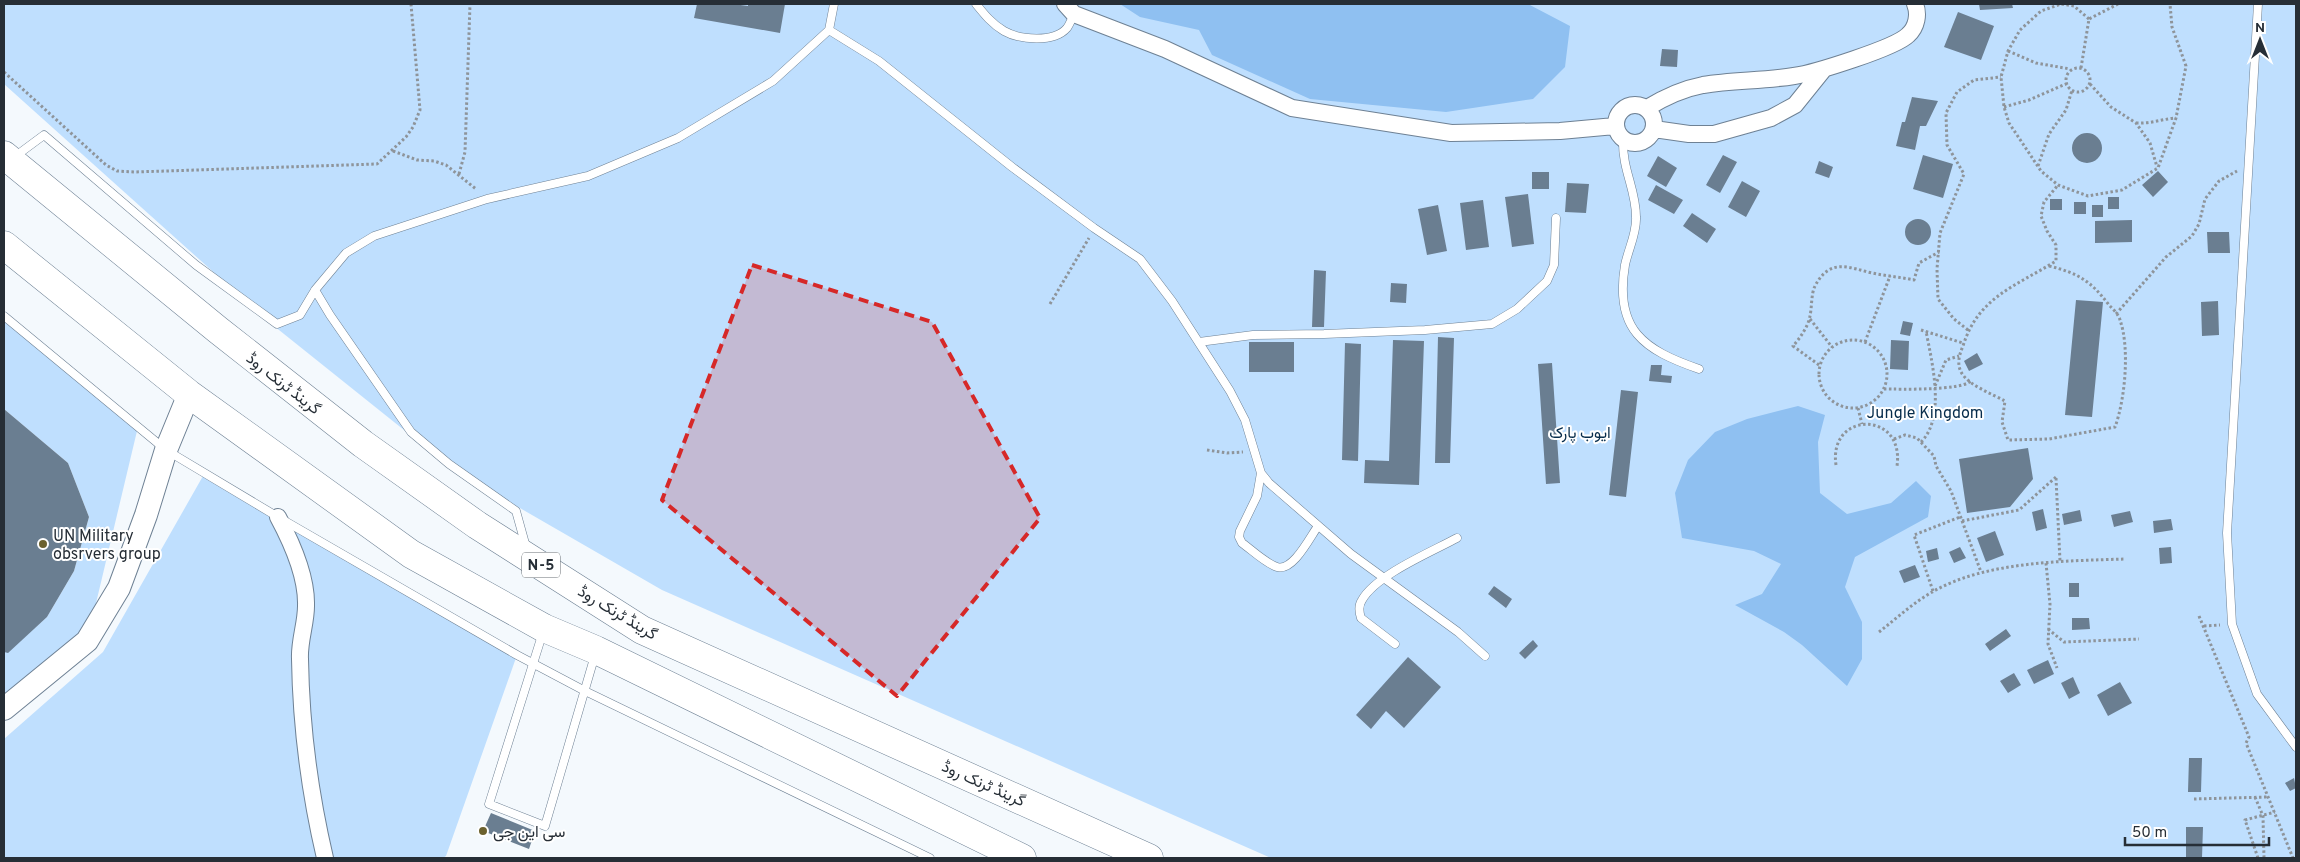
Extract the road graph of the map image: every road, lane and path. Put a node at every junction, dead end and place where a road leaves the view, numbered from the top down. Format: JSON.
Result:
{"nodes":[{"id":1,"x":411,"y":4,"type":"edge"},
{"id":2,"x":470,"y":4,"type":"edge"},
{"id":3,"x":834,"y":4,"type":"edge"},
{"id":4,"x":976,"y":4,"type":"edge"},
{"id":5,"x":1914,"y":4,"type":"edge"},
{"id":6,"x":2062,"y":4,"type":"edge"},
{"id":7,"x":2118,"y":4,"type":"edge"},
{"id":8,"x":2170,"y":4,"type":"edge"},
{"id":9,"x":2258,"y":4,"type":"edge"},
{"id":10,"x":1070,"y":9,"type":"edge"},
{"id":11,"x":2089,"y":19,"type":"junction"},
{"id":12,"x":828,"y":30,"type":"junction"},
{"id":13,"x":2008,"y":51,"type":"junction"},
{"id":14,"x":2081,"y":68,"type":"junction"},
{"id":15,"x":1824,"y":69,"type":"junction"},
{"id":16,"x":2071,"y":69,"type":"junction"},
{"id":17,"x":4,"y":72,"type":"edge"},
{"id":18,"x":2001,"y":77,"type":"junction"},
{"id":19,"x":2066,"y":84,"type":"junction"},
{"id":20,"x":2090,"y":84,"type":"junction"},
{"id":21,"x":2072,"y":90,"type":"junction"},
{"id":22,"x":2004,"y":107,"type":"junction"},
{"id":23,"x":1647,"y":108,"type":"junction"},
{"id":24,"x":2176,"y":118,"type":"junction"},
{"id":25,"x":2136,"y":123,"type":"junction"},
{"id":26,"x":1654,"y":129,"type":"junction"},
{"id":27,"x":1619,"y":133,"type":"junction"},
{"id":28,"x":393,"y":151,"type":"junction"},
{"id":29,"x":7,"y":158,"type":"edge"},
{"id":30,"x":2038,"y":167,"type":"junction"},
{"id":31,"x":2158,"y":168,"type":"junction"},
{"id":32,"x":2249,"y":168,"type":"junction"},
{"id":33,"x":458,"y":174,"type":"junction"},
{"id":34,"x":2058,"y":185,"type":"junction"},
{"id":35,"x":486,"y":199,"type":"junction"},
{"id":36,"x":1556,"y":218,"type":"dead end"},
{"id":37,"x":1094,"y":228,"type":"junction"},
{"id":38,"x":4,"y":245,"type":"edge"},
{"id":39,"x":1939,"y":252,"type":"junction"},
{"id":40,"x":2049,"y":266,"type":"junction"},
{"id":41,"x":1890,"y":276,"type":"junction"},
{"id":42,"x":316,"y":290,"type":"junction"},
{"id":43,"x":1050,"y":304,"type":"dead end"},
{"id":44,"x":2116,"y":314,"type":"junction"},
{"id":45,"x":4,"y":316,"type":"edge"},
{"id":46,"x":1810,"y":319,"type":"junction"},
{"id":47,"x":1968,"y":330,"type":"junction"},
{"id":48,"x":1199,"y":342,"type":"junction"},
{"id":49,"x":1864,"y":342,"type":"junction"},
{"id":50,"x":1963,"y":343,"type":"junction"},
{"id":51,"x":1832,"y":347,"type":"junction"},
{"id":52,"x":1959,"y":356,"type":"junction"},
{"id":53,"x":1819,"y":365,"type":"junction"},
{"id":54,"x":1699,"y":369,"type":"dead end"},
{"id":55,"x":1971,"y":381,"type":"junction"},
{"id":56,"x":1934,"y":388,"type":"junction"},
{"id":57,"x":1884,"y":389,"type":"junction"},
{"id":58,"x":189,"y":394,"type":"junction"},
{"id":59,"x":1858,"y":408,"type":"junction"},
{"id":60,"x":1862,"y":424,"type":"junction"},
{"id":61,"x":1894,"y":439,"type":"junction"},
{"id":62,"x":1921,"y":442,"type":"junction"},
{"id":63,"x":1254,"y":449,"type":"junction"},
{"id":64,"x":166,"y":450,"type":"junction"},
{"id":65,"x":1206,"y":450,"type":"dead end"},
{"id":66,"x":1836,"y":465,"type":"dead end"},
{"id":67,"x":1897,"y":466,"type":"dead end"},
{"id":68,"x":1262,"y":473,"type":"junction"},
{"id":69,"x":278,"y":517,"type":"junction"},
{"id":70,"x":1961,"y":519,"type":"junction"},
{"id":71,"x":1318,"y":526,"type":"junction"},
{"id":72,"x":1457,"y":538,"type":"dead end"},
{"id":73,"x":528,"y":556,"type":"junction"},
{"id":74,"x":2125,"y":559,"type":"dead end"},
{"id":75,"x":2060,"y":561,"type":"junction"},
{"id":76,"x":2046,"y":563,"type":"junction"},
{"id":77,"x":1981,"y":572,"type":"junction"},
{"id":78,"x":1384,"y":578,"type":"junction"},
{"id":79,"x":1933,"y":591,"type":"junction"},
{"id":80,"x":2199,"y":616,"type":"dead end"},
{"id":81,"x":544,"y":628,"type":"junction"},
{"id":82,"x":2048,"y":629,"type":"junction"},
{"id":83,"x":1879,"y":632,"type":"dead end"},
{"id":84,"x":2139,"y":639,"type":"dead end"},
{"id":85,"x":1395,"y":644,"type":"dead end"},
{"id":86,"x":596,"y":650,"type":"junction"},
{"id":87,"x":1486,"y":656,"type":"dead end"},
{"id":88,"x":535,"y":663,"type":"junction"},
{"id":89,"x":2057,"y":668,"type":"dead end"},
{"id":90,"x":584,"y":691,"type":"junction"},
{"id":91,"x":4,"y":709,"type":"edge"},
{"id":92,"x":2296,"y":747,"type":"edge"},
{"id":93,"x":2254,"y":797,"type":"junction"},
{"id":94,"x":2268,"y":797,"type":"junction"},
{"id":95,"x":2194,"y":799,"type":"dead end"},
{"id":96,"x":2274,"y":812,"type":"junction"},
{"id":97,"x":2263,"y":816,"type":"junction"},
{"id":98,"x":2264,"y":845,"type":"junction"},
{"id":99,"x":2254,"y":848,"type":"junction"},
{"id":100,"x":325,"y":858,"type":"edge"},
{"id":101,"x":930,"y":858,"type":"edge"},
{"id":102,"x":1022,"y":858,"type":"edge"},
{"id":103,"x":1149,"y":858,"type":"edge"},
{"id":104,"x":2258,"y":858,"type":"edge"},
{"id":105,"x":2264,"y":858,"type":"edge"},
{"id":106,"x":2293,"y":858,"type":"edge"}],
"edges":[{"from":1,"to":28,"type":"path"},
{"from":2,"to":33,"type":"path"},
{"from":3,"to":12,"type":"lane"},
{"from":4,"to":10,"type":"lane"},
{"from":5,"to":15,"type":"street"},
{"from":6,"to":11,"type":"path"},
{"from":6,"to":13,"type":"path"},
{"from":7,"to":11,"type":"path"},
{"from":8,"to":24,"type":"path"},
{"from":9,"to":32,"type":"lane"},
{"from":10,"to":27,"type":"street"},
{"from":11,"to":14,"type":"path"},
{"from":12,"to":35,"type":"lane"},
{"from":12,"to":37,"type":"lane"},
{"from":13,"to":16,"type":"path"},
{"from":13,"to":18,"type":"path"},
{"from":14,"to":16,"type":"path"},
{"from":14,"to":20,"type":"path"},
{"from":15,"to":23,"type":"street"},
{"from":15,"to":26,"type":"street"},
{"from":16,"to":19,"type":"path"},
{"from":17,"to":28,"type":"path"},
{"from":18,"to":22,"type":"path"},
{"from":18,"to":39,"type":"path"},
{"from":19,"to":21,"type":"path"},
{"from":19,"to":22,"type":"path"},
{"from":20,"to":21,"type":"path"},
{"from":20,"to":25,"type":"path"},
{"from":21,"to":30,"type":"path"},
{"from":22,"to":30,"type":"path"},
{"from":23,"to":26,"type":"street"},
{"from":23,"to":27,"type":"street"},
{"from":24,"to":25,"type":"path"},
{"from":24,"to":31,"type":"path"},
{"from":25,"to":31,"type":"path"},
{"from":26,"to":27,"type":"street"},
{"from":27,"to":54,"type":"lane"},
{"from":28,"to":33,"type":"path"},
{"from":29,"to":42,"type":"lane"},
{"from":29,"to":73,"type":"highway","name":"گرینڈ ٹرنک روڈ","number":"N-5"},
{"from":30,"to":34,"type":"path"},
{"from":31,"to":34,"type":"path"},
{"from":32,"to":44,"type":"path"},
{"from":32,"to":92,"type":"lane"},
{"from":33,"to":35,"type":"path"},
{"from":34,"to":40,"type":"path"},
{"from":35,"to":42,"type":"lane"},
{"from":36,"to":48,"type":"lane"},
{"from":37,"to":43,"type":"path"},
{"from":37,"to":48,"type":"lane"},
{"from":38,"to":58,"type":"highway"},
{"from":39,"to":41,"type":"path"},
{"from":39,"to":47,"type":"path"},
{"from":40,"to":44,"type":"path"},
{"from":40,"to":47,"type":"path"},
{"from":41,"to":46,"type":"path"},
{"from":41,"to":49,"type":"path"},
{"from":42,"to":73,"type":"lane"},
{"from":44,"to":55,"type":"path"},
{"from":45,"to":64,"type":"lane"},
{"from":46,"to":51,"type":"path"},
{"from":46,"to":53,"type":"path"},
{"from":47,"to":50,"type":"path"},
{"from":48,"to":63,"type":"lane"},
{"from":49,"to":51,"type":"path"},
{"from":49,"to":57,"type":"path"},
{"from":50,"to":52,"type":"path"},
{"from":50,"to":56,"type":"path"},
{"from":51,"to":53,"type":"path"},
{"from":52,"to":55,"type":"path"},
{"from":52,"to":56,"type":"path"},
{"from":53,"to":59,"type":"path"},
{"from":55,"to":56,"type":"path"},
{"from":56,"to":57,"type":"path"},
{"from":56,"to":62,"type":"path"},
{"from":57,"to":59,"type":"path"},
{"from":58,"to":64,"type":"street"},
{"from":58,"to":81,"type":"highway"},
{"from":59,"to":60,"type":"path"},
{"from":60,"to":61,"type":"path"},
{"from":60,"to":66,"type":"path"},
{"from":61,"to":62,"type":"path"},
{"from":61,"to":67,"type":"path"},
{"from":62,"to":70,"type":"path"},
{"from":63,"to":65,"type":"path"},
{"from":63,"to":68,"type":"lane"},
{"from":64,"to":69,"type":"lane"},
{"from":64,"to":91,"type":"street"},
{"from":68,"to":71,"type":"lane"},
{"from":68,"to":71,"type":"lane"},
{"from":69,"to":88,"type":"lane"},
{"from":69,"to":100,"type":"street"},
{"from":70,"to":75,"type":"path"},
{"from":70,"to":77,"type":"path"},
{"from":70,"to":79,"type":"path"},
{"from":71,"to":78,"type":"lane"},
{"from":72,"to":78,"type":"lane"},
{"from":73,"to":103,"type":"highway","name":"گرینڈ ٹرنک روڈ","number":"N-5"},
{"from":74,"to":75,"type":"path"},
{"from":75,"to":76,"type":"path"},
{"from":76,"to":77,"type":"path"},
{"from":76,"to":82,"type":"path"},
{"from":77,"to":79,"type":"path"},
{"from":78,"to":85,"type":"lane"},
{"from":78,"to":87,"type":"lane"},
{"from":79,"to":83,"type":"path"},
{"from":80,"to":94,"type":"path"},
{"from":81,"to":86,"type":"highway"},
{"from":81,"to":88,"type":"lane"},
{"from":82,"to":84,"type":"path"},
{"from":82,"to":89,"type":"path"},
{"from":86,"to":90,"type":"lane"},
{"from":86,"to":102,"type":"highway"},
{"from":88,"to":90,"type":"lane"},
{"from":88,"to":90,"type":"lane"},
{"from":90,"to":101,"type":"lane"},
{"from":93,"to":94,"type":"path"},
{"from":93,"to":95,"type":"path"},
{"from":93,"to":97,"type":"path"},
{"from":94,"to":96,"type":"path"},
{"from":96,"to":97,"type":"path"},
{"from":96,"to":106,"type":"path"},
{"from":97,"to":98,"type":"path"},
{"from":97,"to":99,"type":"path"},
{"from":98,"to":99,"type":"path"},
{"from":98,"to":105,"type":"path"},
{"from":99,"to":104,"type":"path"}]}
